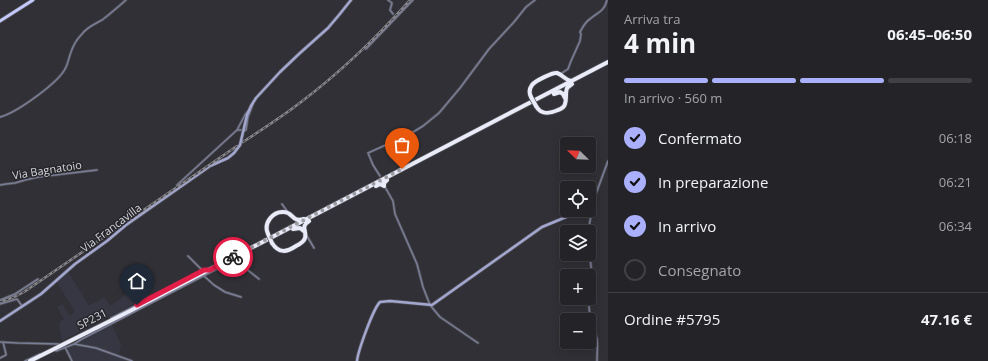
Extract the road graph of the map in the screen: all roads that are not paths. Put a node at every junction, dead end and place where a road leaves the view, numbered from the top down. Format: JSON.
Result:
{"nodes":[{"id":1,"x":33,"y":0,"type":"edge"},
{"id":2,"x":126,"y":0,"type":"edge"},
{"id":3,"x":351,"y":0,"type":"edge"},
{"id":4,"x":388,"y":0,"type":"edge"},
{"id":5,"x":413,"y":0,"type":"edge"},
{"id":6,"x":535,"y":0,"type":"edge"},
{"id":7,"x":607,"y":0,"type":"edge"},
{"id":8,"x":393,"y":14,"type":"dead end"},
{"id":9,"x":0,"y":21,"type":"edge"},
{"id":10,"x":366,"y":49,"type":"dead end"},
{"id":11,"x":608,"y":63,"type":"edge"},
{"id":12,"x":561,"y":75,"type":"junction"},
{"id":13,"x":584,"y":76,"type":"junction"},
{"id":14,"x":544,"y":96,"type":"junction"},
{"id":15,"x":565,"y":98,"type":"junction"},
{"id":16,"x":254,"y":102,"type":"junction"},
{"id":17,"x":246,"y":115,"type":"junction"},
{"id":18,"x":0,"y":117,"type":"edge"},
{"id":19,"x":237,"y":130,"type":"junction"},
{"id":20,"x":608,"y":161,"type":"edge"},
{"id":21,"x":96,"y":170,"type":"dead end"},
{"id":22,"x":396,"y":174,"type":"junction"},
{"id":23,"x":380,"y":176,"type":"junction"},
{"id":24,"x":0,"y":185,"type":"edge"},
{"id":25,"x":177,"y":185,"type":"dead end"},
{"id":26,"x":384,"y":186,"type":"junction"},
{"id":27,"x":365,"y":191,"type":"junction"},
{"id":28,"x":360,"y":192,"type":"junction"},
{"id":29,"x":596,"y":195,"type":"edge"},
{"id":30,"x":285,"y":211,"type":"junction"},
{"id":31,"x":566,"y":217,"type":"edge"},
{"id":32,"x":313,"y":218,"type":"junction"},
{"id":33,"x":306,"y":220,"type":"junction"},
{"id":34,"x":293,"y":229,"type":"junction"},
{"id":35,"x":277,"y":234,"type":"junction"},
{"id":36,"x":307,"y":238,"type":"junction"},
{"id":37,"x":314,"y":248,"type":"dead end"},
{"id":38,"x":242,"y":254,"type":"junction"},
{"id":39,"x":188,"y":256,"type":"dead end"},
{"id":40,"x":235,"y":260,"type":"junction"},
{"id":41,"x":590,"y":261,"type":"edge"},
{"id":42,"x":210,"y":270,"type":"junction"},
{"id":43,"x":202,"y":271,"type":"junction"},
{"id":44,"x":204,"y":276,"type":"junction"},
{"id":45,"x":38,"y":279,"type":"dead end"},
{"id":46,"x":259,"y":279,"type":"dead end"},
{"id":47,"x":241,"y":297,"type":"dead end"},
{"id":48,"x":0,"y":300,"type":"edge"},
{"id":49,"x":0,"y":304,"type":"edge"},
{"id":50,"x":430,"y":305,"type":"junction"},
{"id":51,"x":22,"y":306,"type":"junction"},
{"id":52,"x":0,"y":321,"type":"edge"},
{"id":53,"x":1,"y":342,"type":"edge"},
{"id":54,"x":478,"y":343,"type":"dead end"},
{"id":55,"x":50,"y":344,"type":"junction"},
{"id":56,"x":59,"y":344,"type":"junction"},
{"id":57,"x":74,"y":344,"type":"junction"},
{"id":58,"x":65,"y":347,"type":"junction"},
{"id":59,"x":51,"y":348,"type":"junction"},
{"id":60,"x":56,"y":351,"type":"junction"},
{"id":61,"x":0,"y":358,"type":"edge"},
{"id":62,"x":25,"y":361,"type":"edge"},
{"id":63,"x":30,"y":361,"type":"edge"},
{"id":64,"x":34,"y":361,"type":"edge"},
{"id":65,"x":72,"y":361,"type":"edge"},
{"id":66,"x":132,"y":361,"type":"edge"},
{"id":67,"x":357,"y":361,"type":"edge"},
{"id":68,"x":598,"y":361,"type":"edge"}],
"edges":[{"from":1,"to":9,"type":"main road"},
{"from":2,"to":18,"type":"street"},
{"from":3,"to":16,"type":"street"},
{"from":4,"to":8,"type":"street"},
{"from":5,"to":10,"type":"street"},
{"from":6,"to":23,"type":"street"},
{"from":7,"to":12,"type":"street"},
{"from":11,"to":13,"type":"highway","number":"SP231"},
{"from":12,"to":13,"type":"highway"},
{"from":12,"to":14,"type":"highway"},
{"from":12,"to":15,"type":"highway","bridge":true},
{"from":13,"to":14,"type":"highway","number":"SP231"},
{"from":13,"to":15,"type":"highway"},
{"from":14,"to":15,"type":"highway"},
{"from":14,"to":22,"type":"highway","number":"SP231"},
{"from":16,"to":17,"type":"street"},
{"from":16,"to":19,"type":"street"},
{"from":17,"to":19,"type":"street"},
{"from":17,"to":51,"type":"street","name":"Via Francavilla"},
{"from":19,"to":25,"type":"street"},
{"from":20,"to":29,"type":"street"},
{"from":21,"to":24,"type":"street","name":"Via Bagnatoio"},
{"from":22,"to":23,"type":"highway"},
{"from":22,"to":26,"type":"highway"},
{"from":22,"to":27,"type":"highway","number":"SP231"},
{"from":22,"to":28,"type":"highway","number":"SP231"},
{"from":23,"to":28,"type":"highway"},
{"from":26,"to":27,"type":"highway"},
{"from":26,"to":50,"type":"street"},
{"from":27,"to":32,"type":"highway","number":"SP231"},
{"from":28,"to":33,"type":"highway","number":"SP231"},
{"from":30,"to":33,"type":"highway"},
{"from":30,"to":35,"type":"highway"},
{"from":30,"to":36,"type":"highway","bridge":true},
{"from":31,"to":50,"type":"street"},
{"from":32,"to":34,"type":"highway","number":"SP231"},
{"from":32,"to":36,"type":"highway"},
{"from":33,"to":35,"type":"highway","number":"SP231"},
{"from":34,"to":36,"type":"highway"},
{"from":34,"to":38,"type":"highway","number":"SP231"},
{"from":35,"to":42,"type":"highway","number":"SP231"},
{"from":36,"to":37,"type":"street"},
{"from":38,"to":40,"type":"street"},
{"from":38,"to":60,"type":"highway","number":"SP231"},
{"from":39,"to":43,"type":"street"},
{"from":40,"to":44,"type":"street"},
{"from":40,"to":46,"type":"street"},
{"from":41,"to":68,"type":"street"},
{"from":42,"to":43,"type":"street","name":"SP231"},
{"from":42,"to":63,"type":"highway","number":"SP231"},
{"from":43,"to":56,"type":"street","name":"SP231"},
{"from":44,"to":47,"type":"street"},
{"from":44,"to":57,"type":"street"},
{"from":45,"to":48,"type":"street"},
{"from":49,"to":51,"type":"street"},
{"from":50,"to":54,"type":"street"},
{"from":50,"to":67,"type":"street"},
{"from":51,"to":52,"type":"street","name":"Via Francavilla"},
{"from":53,"to":55,"type":"street"},
{"from":53,"to":61,"type":"street"},
{"from":55,"to":56,"type":"street"},
{"from":55,"to":59,"type":"street"},
{"from":56,"to":59,"type":"street","name":"SP231"},
{"from":57,"to":58,"type":"street"},
{"from":57,"to":66,"type":"street"},
{"from":58,"to":60,"type":"street"},
{"from":58,"to":65,"type":"street"},
{"from":59,"to":62,"type":"street","name":"SP231"},
{"from":60,"to":64,"type":"highway","number":"SP231"}]}
